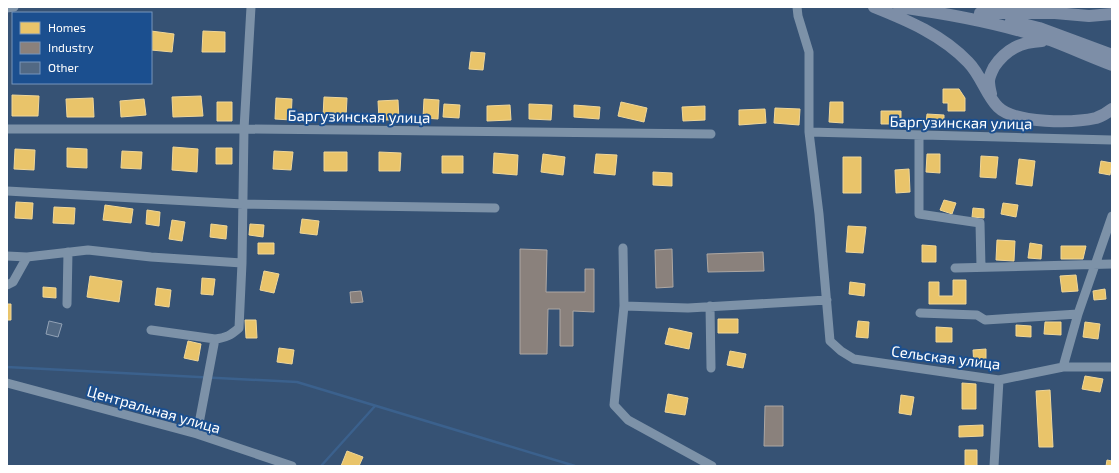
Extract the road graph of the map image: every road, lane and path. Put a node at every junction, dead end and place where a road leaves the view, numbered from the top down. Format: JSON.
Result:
{"nodes":[{"id":1,"x":14,"y":7,"type":"edge"},
{"id":2,"x":251,"y":7,"type":"edge"},
{"id":3,"x":797,"y":7,"type":"edge"},
{"id":4,"x":874,"y":7,"type":"edge"},
{"id":5,"x":899,"y":7,"type":"edge"},
{"id":6,"x":7,"y":8,"type":"edge"},
{"id":7,"x":937,"y":12,"type":"junction"},
{"id":8,"x":980,"y":13,"type":"junction"},
{"id":9,"x":1112,"y":14,"type":"edge"},
{"id":10,"x":1049,"y":40,"type":"junction"},
{"id":11,"x":1112,"y":55,"type":"edge"},
{"id":12,"x":1112,"y":65,"type":"edge"},
{"id":13,"x":992,"y":99,"type":"junction"},
{"id":14,"x":1112,"y":109,"type":"edge"},
{"id":15,"x":7,"y":129,"type":"edge"},
{"id":16,"x":244,"y":129,"type":"junction"},
{"id":17,"x":809,"y":132,"type":"junction"},
{"id":18,"x":711,"y":134,"type":"dead end"},
{"id":19,"x":919,"y":135,"type":"junction"},
{"id":20,"x":1112,"y":140,"type":"edge"},
{"id":21,"x":7,"y":192,"type":"edge"},
{"id":22,"x":243,"y":204,"type":"junction"},
{"id":23,"x":495,"y":208,"type":"dead end"},
{"id":24,"x":1112,"y":216,"type":"edge"},
{"id":25,"x":623,"y":248,"type":"dead end"},
{"id":26,"x":68,"y":252,"type":"junction"},
{"id":27,"x":7,"y":256,"type":"edge"},
{"id":28,"x":27,"y":257,"type":"junction"},
{"id":29,"x":242,"y":263,"type":"junction"},
{"id":30,"x":1096,"y":264,"type":"junction"},
{"id":31,"x":1112,"y":264,"type":"edge"},
{"id":32,"x":981,"y":267,"type":"junction"},
{"id":33,"x":955,"y":268,"type":"dead end"},
{"id":34,"x":7,"y":285,"type":"edge"},
{"id":35,"x":827,"y":300,"type":"junction"},
{"id":36,"x":67,"y":304,"type":"dead end"},
{"id":37,"x":624,"y":306,"type":"junction"},
{"id":38,"x":710,"y":306,"type":"junction"},
{"id":39,"x":920,"y":313,"type":"dead end"},
{"id":40,"x":1078,"y":314,"type":"junction"},
{"id":41,"x":151,"y":330,"type":"dead end"},
{"id":42,"x":215,"y":339,"type":"junction"},
{"id":43,"x":1063,"y":367,"type":"junction"},
{"id":44,"x":1112,"y":367,"type":"edge"},
{"id":45,"x":711,"y":368,"type":"dead end"},
{"id":46,"x":999,"y":380,"type":"junction"},
{"id":47,"x":7,"y":383,"type":"edge"},
{"id":48,"x":197,"y":434,"type":"junction"},
{"id":49,"x":292,"y":466,"type":"edge"},
{"id":50,"x":712,"y":466,"type":"edge"},
{"id":51,"x":994,"y":466,"type":"edge"}],
"edges":[{"from":1,"to":6,"type":"street"},
{"from":2,"to":16,"type":"street"},
{"from":3,"to":17,"type":"street"},
{"from":4,"to":13,"type":"main road"},
{"from":5,"to":7,"type":"main road"},
{"from":7,"to":8,"type":"main road"},
{"from":7,"to":10,"type":"main road"},
{"from":8,"to":9,"type":"main road"},
{"from":8,"to":11,"type":"main road"},
{"from":10,"to":12,"type":"main road"},
{"from":10,"to":13,"type":"main road"},
{"from":13,"to":14,"type":"main road"},
{"from":15,"to":16,"type":"street","name":"Баргузинская улица"},
{"from":16,"to":18,"type":"street","name":"Баргузинская улица"},
{"from":16,"to":22,"type":"street"},
{"from":17,"to":19,"type":"street","name":"Баргузинская улица"},
{"from":17,"to":35,"type":"street"},
{"from":19,"to":20,"type":"street","name":"Баргузинская улица"},
{"from":19,"to":32,"type":"street"},
{"from":21,"to":22,"type":"street"},
{"from":22,"to":23,"type":"street"},
{"from":22,"to":29,"type":"street"},
{"from":24,"to":30,"type":"street"},
{"from":25,"to":37,"type":"street"},
{"from":26,"to":28,"type":"street"},
{"from":26,"to":29,"type":"street"},
{"from":26,"to":36,"type":"street"},
{"from":27,"to":28,"type":"street"},
{"from":28,"to":34,"type":"street"},
{"from":29,"to":42,"type":"street"},
{"from":30,"to":31,"type":"street"},
{"from":30,"to":32,"type":"street"},
{"from":30,"to":40,"type":"street"},
{"from":32,"to":33,"type":"street"},
{"from":35,"to":38,"type":"street"},
{"from":35,"to":46,"type":"street","name":"Сельская улица"},
{"from":37,"to":38,"type":"street"},
{"from":37,"to":50,"type":"street"},
{"from":38,"to":45,"type":"street"},
{"from":39,"to":40,"type":"street"},
{"from":40,"to":43,"type":"street"},
{"from":41,"to":42,"type":"street"},
{"from":42,"to":48,"type":"street"},
{"from":43,"to":44,"type":"street","name":"Сельская улица"},
{"from":43,"to":46,"type":"street","name":"Сельская улица"},
{"from":46,"to":51,"type":"street"},
{"from":47,"to":48,"type":"street","name":"Центральная улица"},
{"from":48,"to":49,"type":"street","name":"Центральная улица"}]}
